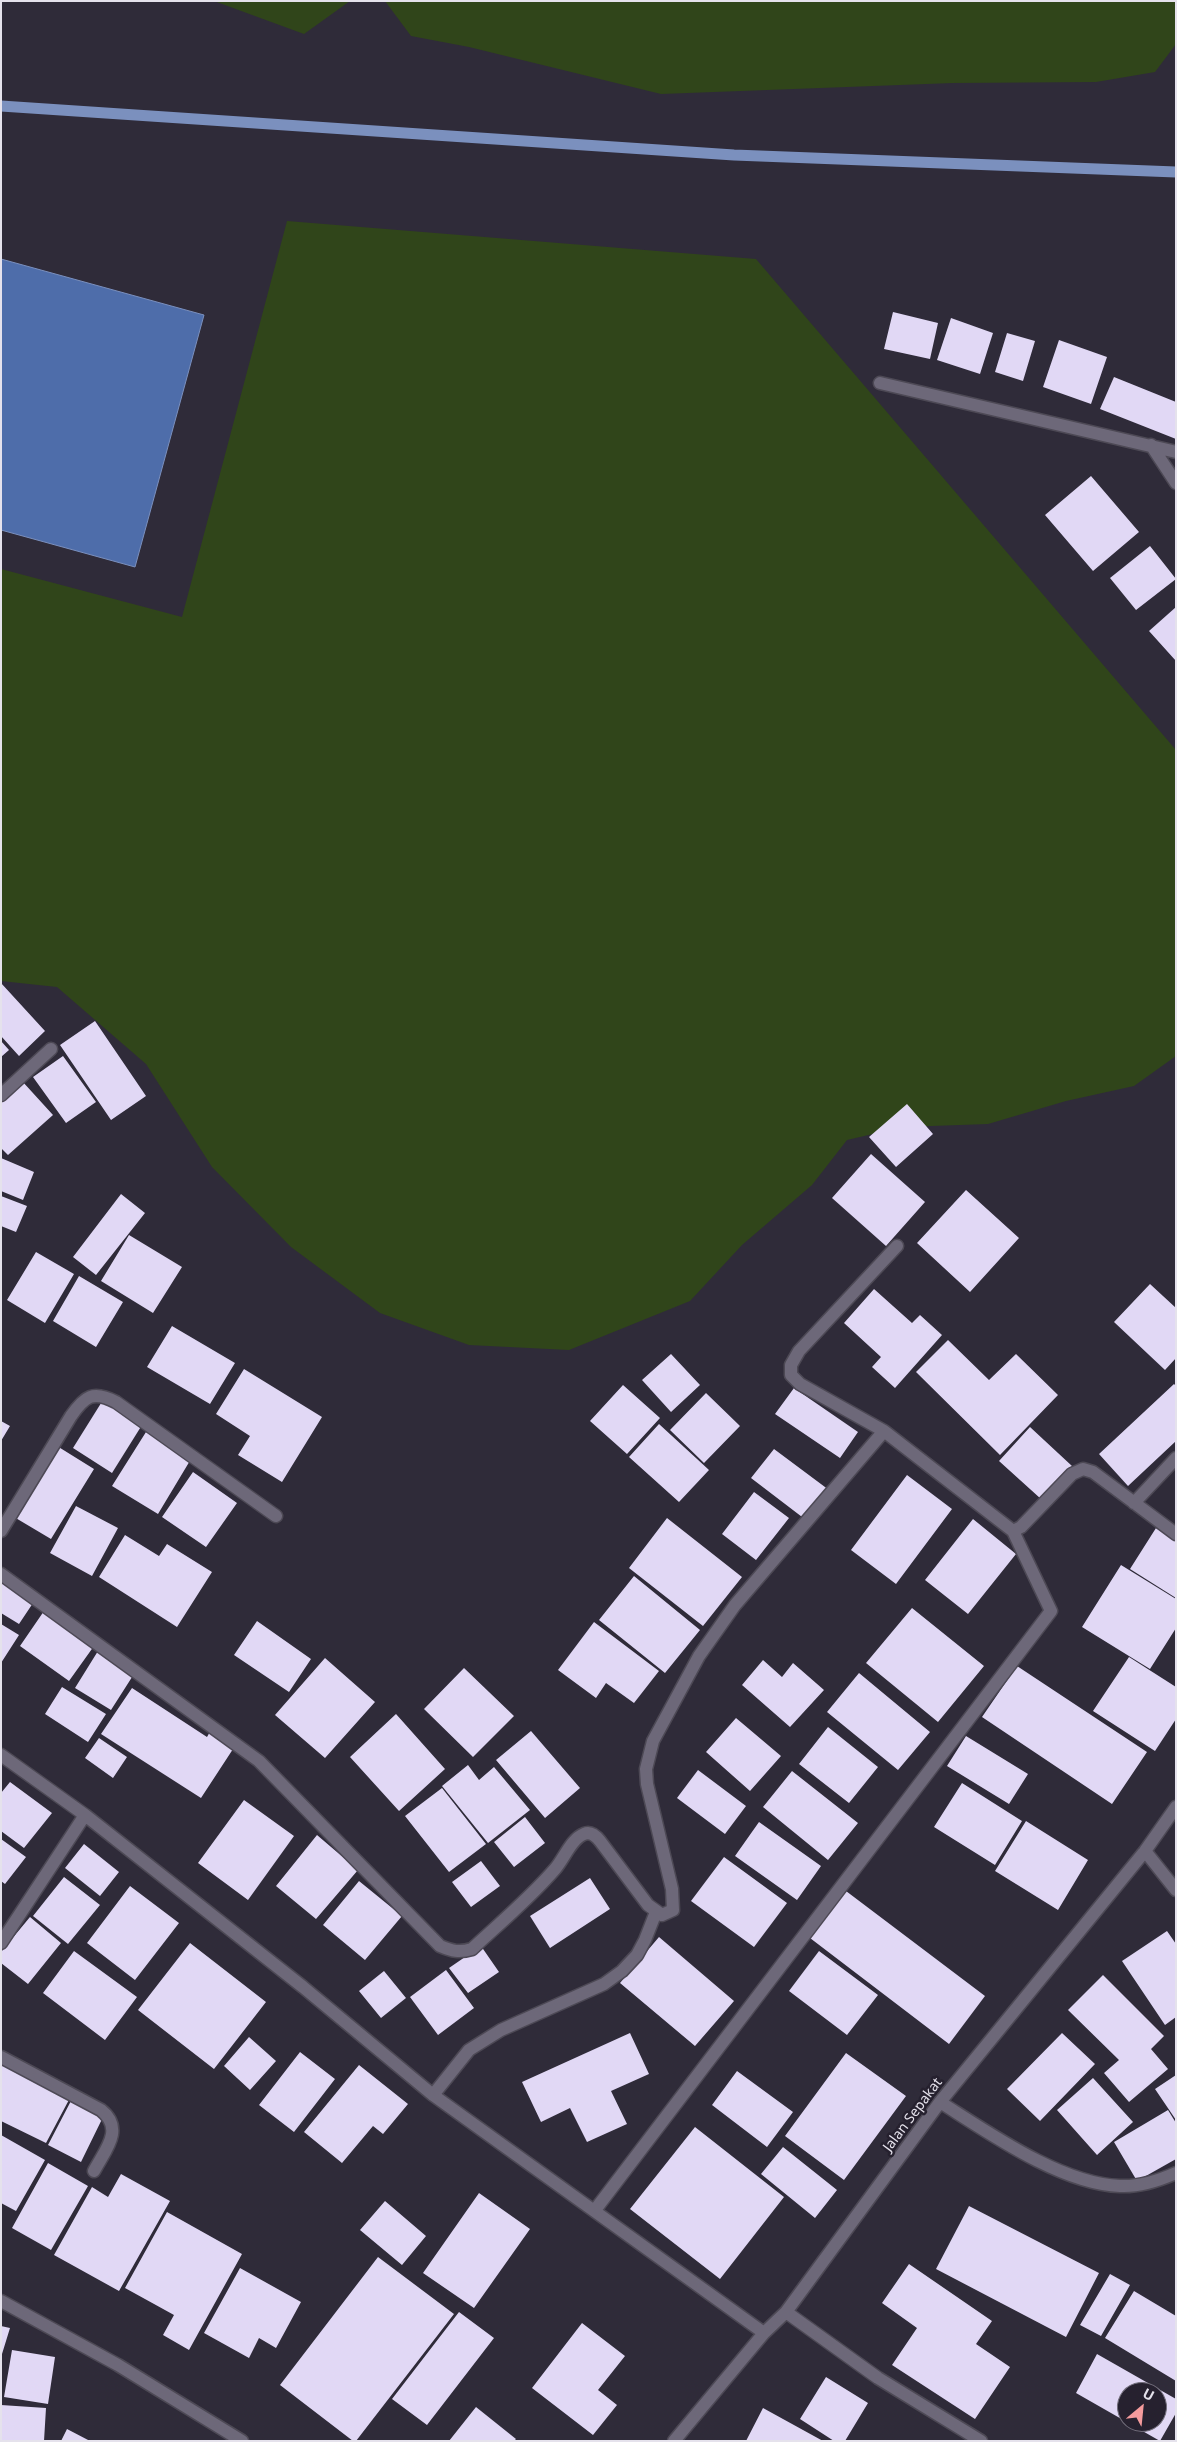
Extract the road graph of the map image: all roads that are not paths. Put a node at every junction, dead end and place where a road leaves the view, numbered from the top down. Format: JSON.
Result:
{"nodes":[{"id":1,"x":880,"y":383,"type":"dead end"},
{"id":2,"x":1151,"y":445,"type":"junction"},
{"id":3,"x":1176,"y":452,"type":"edge"},
{"id":4,"x":1176,"y":483,"type":"edge"},
{"id":5,"x":51,"y":1049,"type":"dead end"},
{"id":6,"x":1,"y":1095,"type":"edge"},
{"id":7,"x":897,"y":1246,"type":"dead end"},
{"id":8,"x":884,"y":1431,"type":"junction"},
{"id":9,"x":1176,"y":1458,"type":"edge"},
{"id":10,"x":1134,"y":1503,"type":"junction"},
{"id":11,"x":276,"y":1516,"type":"dead end"},
{"id":12,"x":1,"y":1531,"type":"edge"},
{"id":13,"x":1013,"y":1531,"type":"junction"},
{"id":14,"x":1176,"y":1534,"type":"edge"},
{"id":15,"x":1,"y":1574,"type":"edge"},
{"id":16,"x":1,"y":1755,"type":"edge"},
{"id":17,"x":1176,"y":1807,"type":"edge"},
{"id":18,"x":85,"y":1815,"type":"junction"},
{"id":19,"x":1145,"y":1851,"type":"junction"},
{"id":20,"x":1176,"y":1890,"type":"edge"},
{"id":21,"x":656,"y":1912,"type":"junction"},
{"id":22,"x":1,"y":1943,"type":"edge"},
{"id":23,"x":1,"y":2057,"type":"edge"},
{"id":24,"x":433,"y":2095,"type":"junction"},
{"id":25,"x":940,"y":2102,"type":"junction"},
{"id":26,"x":94,"y":2172,"type":"dead end"},
{"id":27,"x":1176,"y":2173,"type":"edge"},
{"id":28,"x":594,"y":2210,"type":"junction"},
{"id":29,"x":1,"y":2301,"type":"edge"},
{"id":30,"x":786,"y":2312,"type":"junction"},
{"id":31,"x":764,"y":2333,"type":"junction"},
{"id":32,"x":242,"y":2441,"type":"edge"},
{"id":33,"x":674,"y":2441,"type":"edge"},
{"id":34,"x":981,"y":2441,"type":"edge"}],
"edges":[{"from":1,"to":2,"type":"street"},
{"from":2,"to":3,"type":"street"},
{"from":2,"to":4,"type":"street"},
{"from":5,"to":6,"type":"street"},
{"from":7,"to":8,"type":"street"},
{"from":8,"to":13,"type":"street"},
{"from":8,"to":21,"type":"street"},
{"from":9,"to":10,"type":"street"},
{"from":10,"to":13,"type":"street"},
{"from":10,"to":14,"type":"street"},
{"from":11,"to":12,"type":"street"},
{"from":13,"to":28,"type":"street"},
{"from":15,"to":21,"type":"street"},
{"from":16,"to":18,"type":"street"},
{"from":17,"to":19,"type":"street","name":"Jalan Sepakat"},
{"from":18,"to":22,"type":"street"},
{"from":18,"to":24,"type":"street"},
{"from":19,"to":20,"type":"street"},
{"from":19,"to":25,"type":"street","name":"Jalan Sepakat"},
{"from":21,"to":24,"type":"street"},
{"from":23,"to":26,"type":"street"},
{"from":24,"to":28,"type":"street"},
{"from":25,"to":27,"type":"street"},
{"from":25,"to":30,"type":"street","name":"Jalan Sepakat"},
{"from":28,"to":31,"type":"street"},
{"from":29,"to":32,"type":"street"},
{"from":30,"to":31,"type":"street","name":"Jalan Sepakat"},
{"from":30,"to":34,"type":"street"},
{"from":31,"to":33,"type":"street","name":"Jalan Sepakat"}]}
